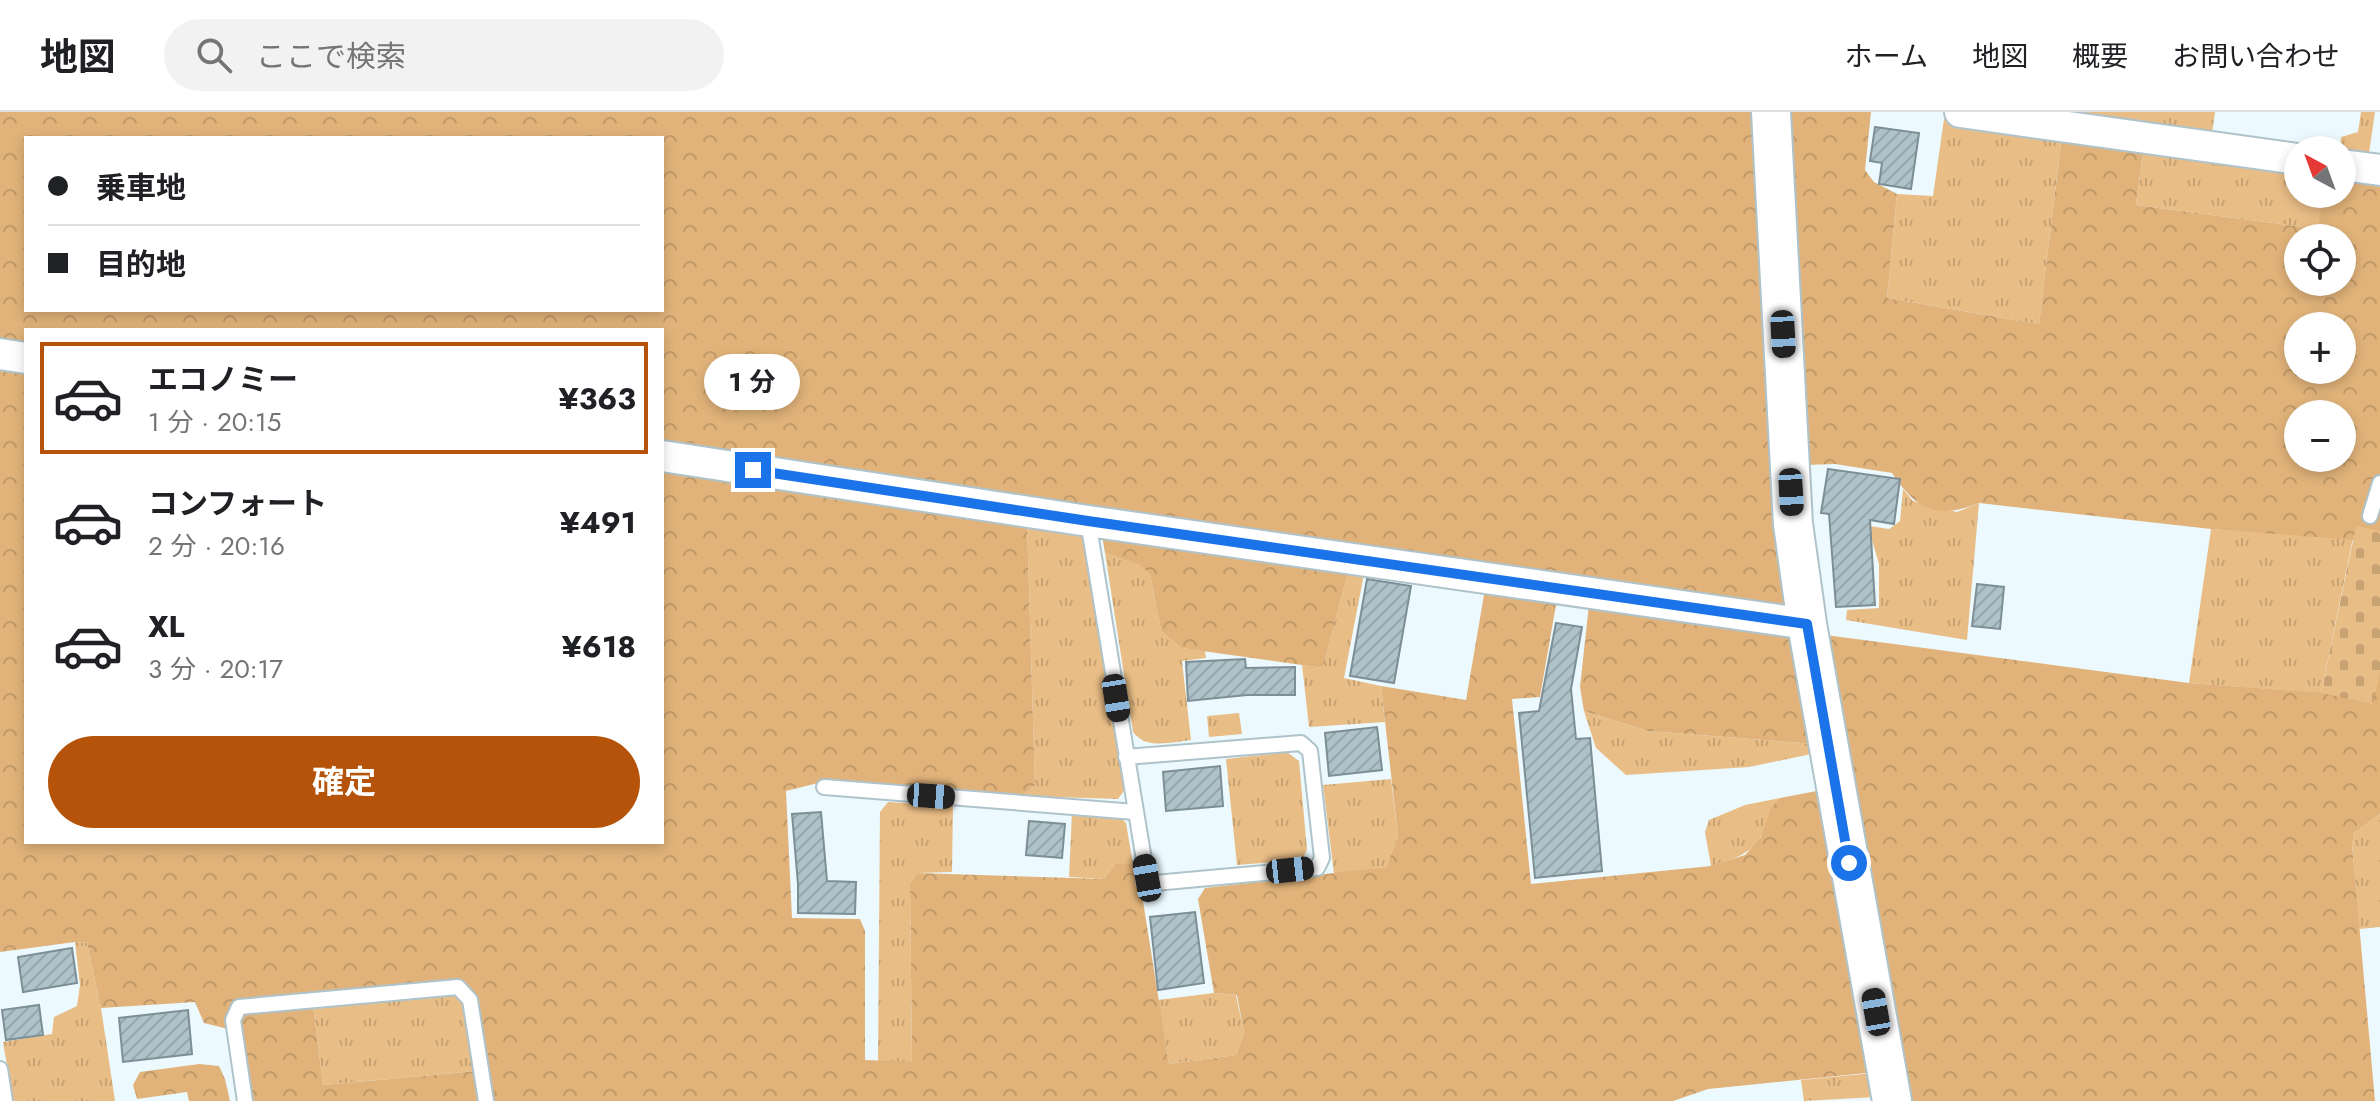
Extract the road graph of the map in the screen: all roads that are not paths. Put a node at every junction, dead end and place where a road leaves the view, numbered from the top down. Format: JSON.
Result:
{"nodes":[{"id":1,"x":1771,"y":112,"type":"edge"},
{"id":2,"x":1960,"y":112,"type":"edge"},
{"id":3,"x":2284,"y":157,"type":"edge"},
{"id":4,"x":2356,"y":167,"type":"edge"},
{"id":5,"x":2380,"y":170,"type":"edge"},
{"id":6,"x":0,"y":354,"type":"edge"},
{"id":7,"x":24,"y":358,"type":"edge"},
{"id":8,"x":664,"y":456,"type":"edge"},
{"id":9,"x":2380,"y":483,"type":"edge"},
{"id":10,"x":2370,"y":516,"type":"dead end"},
{"id":11,"x":1088,"y":521,"type":"junction"},
{"id":12,"x":1807,"y":624,"type":"junction"},
{"id":13,"x":1126,"y":757,"type":"junction"},
{"id":14,"x":824,"y":787,"type":"dead end"},
{"id":15,"x":1135,"y":812,"type":"junction"},
{"id":16,"x":0,"y":1069,"type":"edge"},
{"id":17,"x":5,"y":1101,"type":"edge"},
{"id":18,"x":245,"y":1101,"type":"edge"},
{"id":19,"x":486,"y":1101,"type":"edge"},
{"id":20,"x":1892,"y":1101,"type":"edge"}],
"edges":[{"from":1,"to":12,"type":"street"},
{"from":2,"to":3,"type":"street"},
{"from":4,"to":5,"type":"street"},
{"from":6,"to":7,"type":"street"},
{"from":8,"to":11,"type":"street"},
{"from":9,"to":10,"type":"lane"},
{"from":11,"to":12,"type":"street"},
{"from":11,"to":13,"type":"lane"},
{"from":12,"to":20,"type":"street"},
{"from":13,"to":15,"type":"lane"},
{"from":13,"to":15,"type":"lane"},
{"from":14,"to":15,"type":"lane"},
{"from":16,"to":17,"type":"lane"},
{"from":18,"to":19,"type":"lane"}]}
